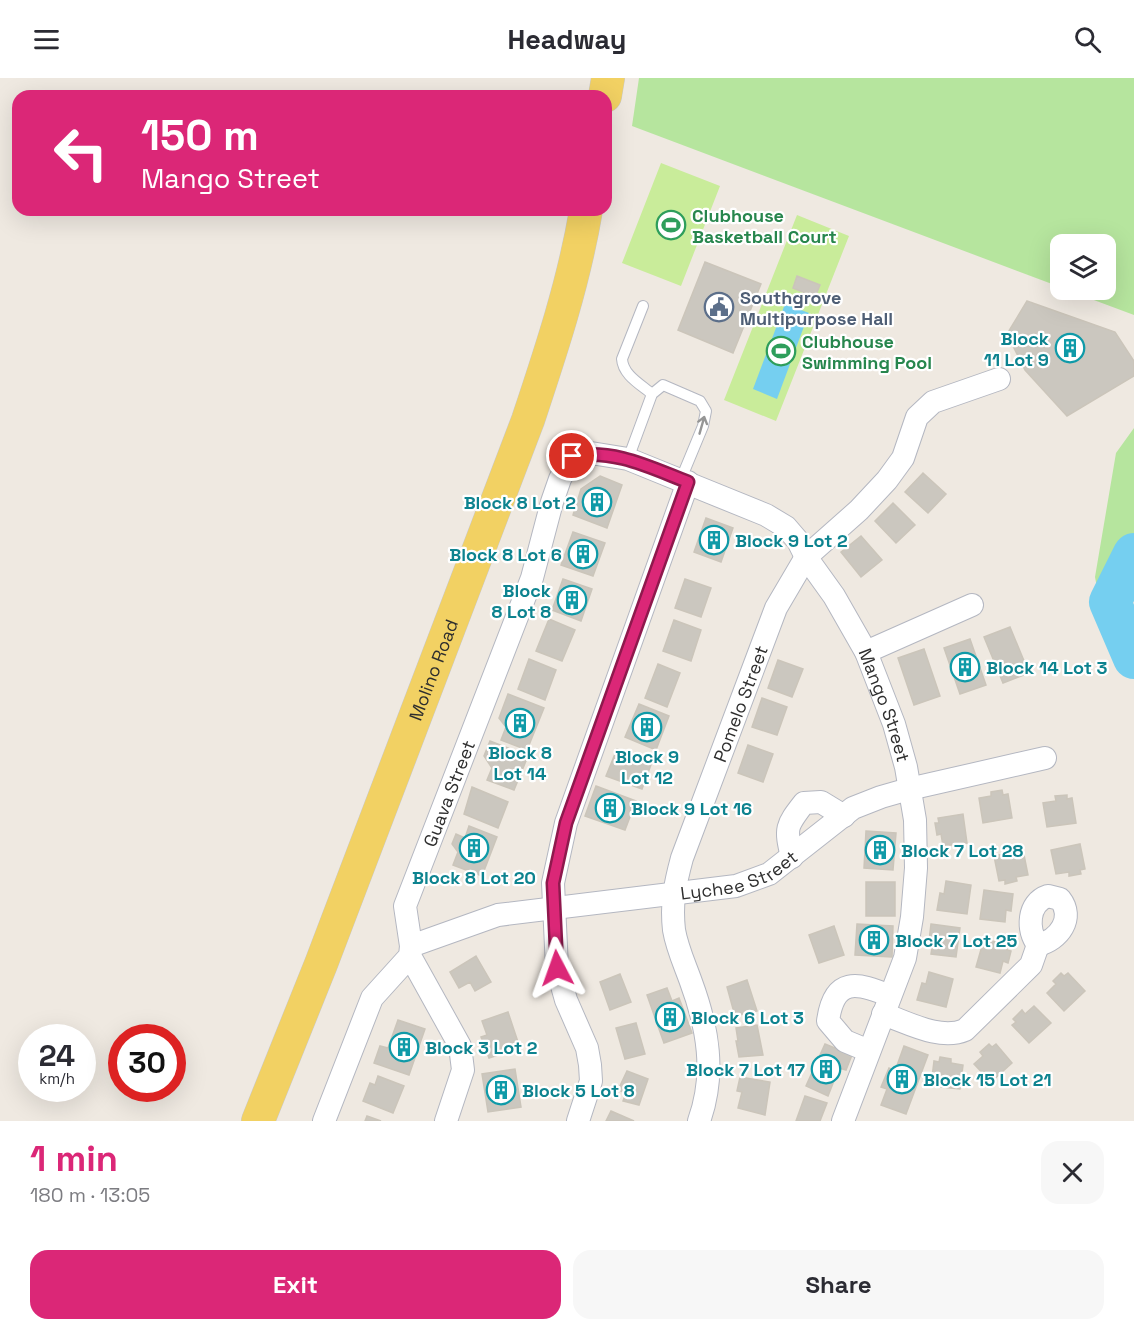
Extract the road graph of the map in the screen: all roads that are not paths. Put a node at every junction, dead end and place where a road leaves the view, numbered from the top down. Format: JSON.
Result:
{"nodes":[{"id":1,"x":585,"y":216,"type":"edge"},
{"id":2,"x":643,"y":306,"type":"dead end"},
{"id":3,"x":999,"y":379,"type":"dead end"},
{"id":4,"x":652,"y":394,"type":"junction"},
{"id":5,"x":572,"y":456,"type":"joint"},
{"id":6,"x":628,"y":459,"type":"junction"},
{"id":7,"x":685,"y":481,"type":"junction"},
{"id":8,"x":806,"y":557,"type":"junction"},
{"id":9,"x":972,"y":605,"type":"dead end"},
{"id":10,"x":866,"y":652,"type":"junction"},
{"id":11,"x":1045,"y":758,"type":"dead end"},
{"id":12,"x":909,"y":789,"type":"junction"},
{"id":13,"x":844,"y":816,"type":"junction"},
{"id":14,"x":792,"y":857,"type":"junction"},
{"id":15,"x":673,"y":894,"type":"junction"},
{"id":16,"x":553,"y":908,"type":"junction"},
{"id":17,"x":1038,"y":945,"type":"dead end"},
{"id":18,"x":411,"y":951,"type":"junction"},
{"id":19,"x":887,"y":1005,"type":"junction"},
{"id":20,"x":869,"y":1051,"type":"junction"},
{"id":21,"x":258,"y":1121,"type":"edge"},
{"id":22,"x":324,"y":1121,"type":"edge"},
{"id":23,"x":446,"y":1121,"type":"edge"},
{"id":24,"x":578,"y":1121,"type":"edge"},
{"id":25,"x":699,"y":1121,"type":"edge"},
{"id":26,"x":843,"y":1121,"type":"edge"}],
"edges":[{"from":1,"to":21,"type":"main road","name":"Molino Road"},
{"from":2,"to":4,"type":"lane"},
{"from":3,"to":8,"type":"street","name":"Pomelo Street"},
{"from":4,"to":6,"type":"lane"},
{"from":7,"to":4,"type":"lane","one_way":true},
{"from":5,"to":6,"type":"street","name":"Mango Street"},
{"from":5,"to":18,"type":"street","name":"Guava Street"},
{"from":6,"to":7,"type":"street","name":"Mango Street"},
{"from":7,"to":8,"type":"street","name":"Mango Street"},
{"from":7,"to":16,"type":"street"},
{"from":8,"to":10,"type":"street","name":"Mango Street"},
{"from":8,"to":15,"type":"street","name":"Pomelo Street"},
{"from":9,"to":10,"type":"street"},
{"from":10,"to":12,"type":"street","name":"Mango Street"},
{"from":11,"to":12,"type":"street","name":"Lychee Street"},
{"from":12,"to":13,"type":"street","name":"Lychee Street"},
{"from":12,"to":19,"type":"street","name":"Mango Street"},
{"from":13,"to":14,"type":"street","name":"Lychee Street"},
{"from":13,"to":14,"type":"street"},
{"from":14,"to":15,"type":"street","name":"Lychee Street"},
{"from":15,"to":16,"type":"street","name":"Lychee Street"},
{"from":15,"to":25,"type":"street","name":"Pomelo Street"},
{"from":16,"to":18,"type":"street","name":"Lychee Street"},
{"from":16,"to":24,"type":"street"},
{"from":17,"to":19,"type":"street"},
{"from":18,"to":22,"type":"street"},
{"from":18,"to":23,"type":"street"},
{"from":19,"to":20,"type":"street","name":"Mango Street"},
{"from":19,"to":20,"type":"street"},
{"from":20,"to":26,"type":"street","name":"Mango Street"}]}
